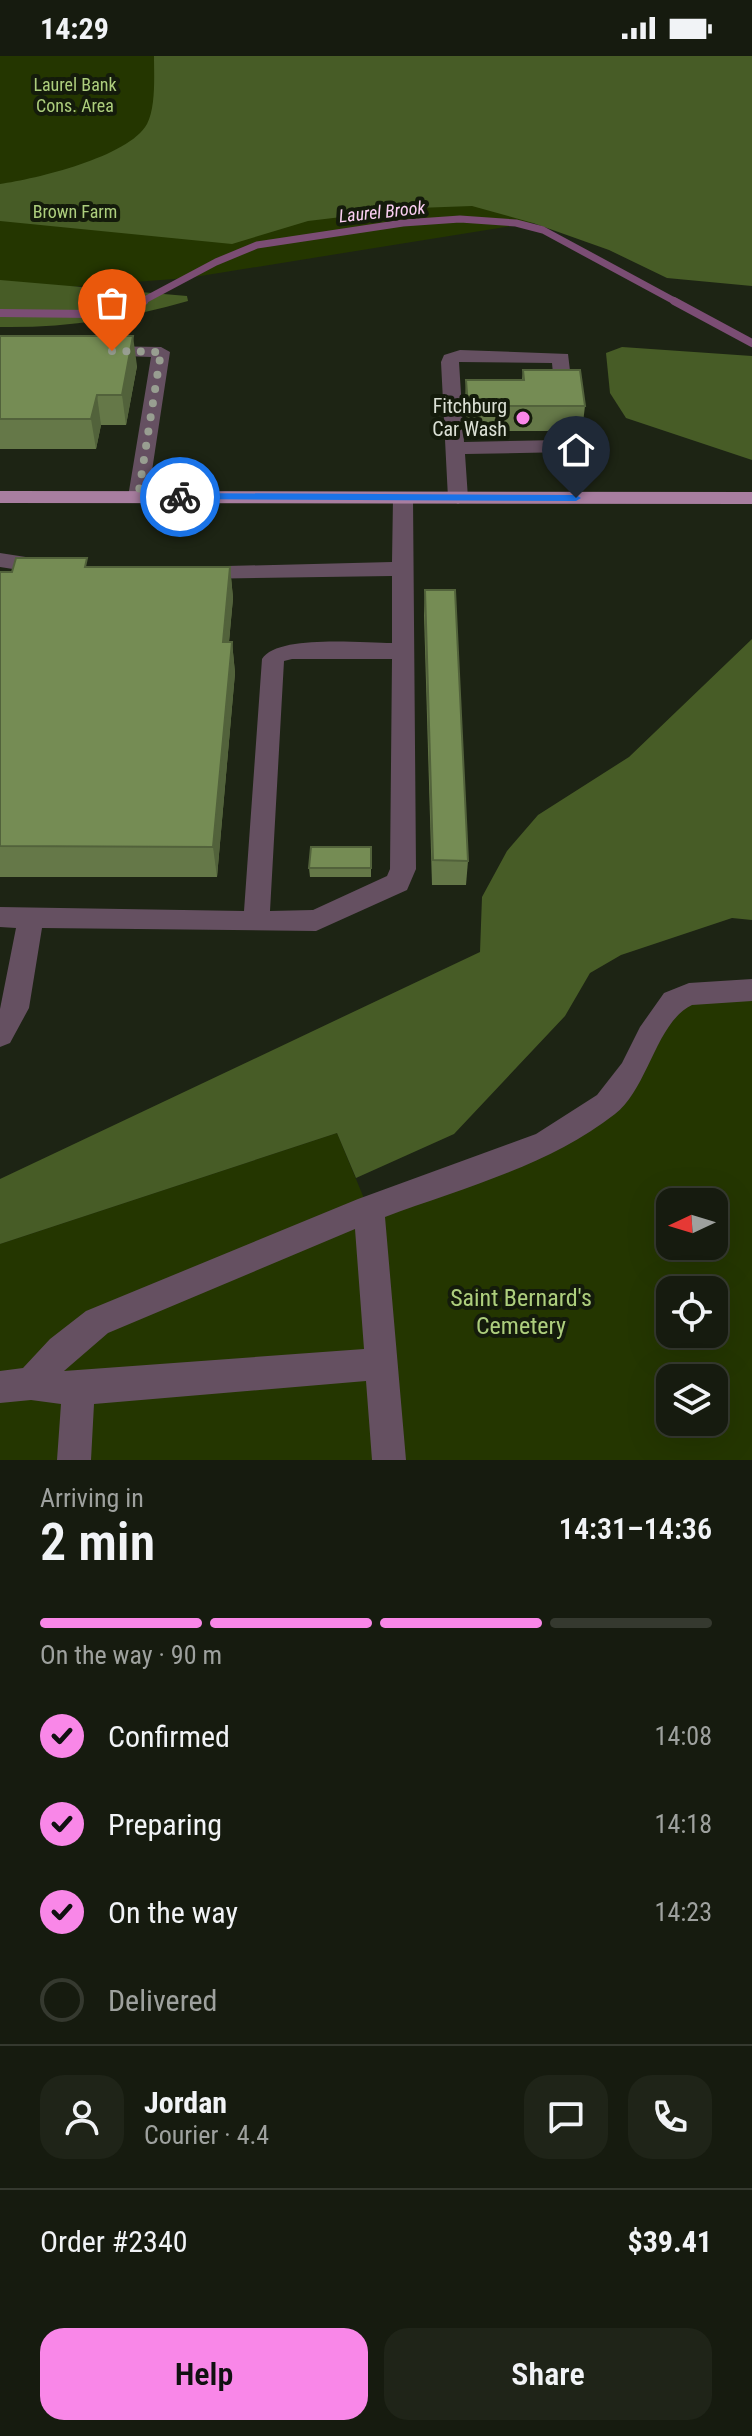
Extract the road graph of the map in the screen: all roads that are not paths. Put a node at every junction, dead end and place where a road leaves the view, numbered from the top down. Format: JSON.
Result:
{"nodes":[{"id":1,"x":84,"y":351,"type":"edge"},
{"id":2,"x":484,"y":421,"type":"edge"},
{"id":3,"x":498,"y":444,"type":"junction"},
{"id":4,"x":455,"y":448,"type":"junction"},
{"id":5,"x":0,"y":497,"type":"edge"},
{"id":6,"x":138,"y":497,"type":"junction"},
{"id":7,"x":403,"y":498,"type":"junction"},
{"id":8,"x":458,"y":498,"type":"junction"},
{"id":9,"x":752,"y":498,"type":"edge"},
{"id":10,"x":0,"y":560,"type":"edge"},
{"id":11,"x":402,"y":569,"type":"junction"},
{"id":12,"x":70,"y":572,"type":"edge"},
{"id":13,"x":180,"y":572,"type":"edge"},
{"id":14,"x":402,"y":651,"type":"junction"},
{"id":15,"x":0,"y":917,"type":"edge"},
{"id":16,"x":31,"y":917,"type":"junction"},
{"id":17,"x":256,"y":922,"type":"junction"},
{"id":18,"x":752,"y":990,"type":"edge"},
{"id":19,"x":0,"y":1035,"type":"edge"},
{"id":20,"x":369,"y":1209,"type":"junction"},
{"id":21,"x":381,"y":1364,"type":"junction"},
{"id":22,"x":16,"y":1386,"type":"edge"},
{"id":23,"x":79,"y":1389,"type":"junction"},
{"id":24,"x":74,"y":1460,"type":"edge"},
{"id":25,"x":389,"y":1460,"type":"edge"}],
"edges":[{"from":1,"to":6,"type":"lane"},
{"from":2,"to":3,"type":"lane"},
{"from":3,"to":4,"type":"lane"},
{"from":3,"to":4,"type":"lane"},
{"from":4,"to":8,"type":"lane"},
{"from":5,"to":6,"type":"main road"},
{"from":6,"to":7,"type":"main road"},
{"from":7,"to":8,"type":"main road"},
{"from":7,"to":11,"type":"lane"},
{"from":8,"to":9,"type":"main road"},
{"from":10,"to":12,"type":"lane"},
{"from":11,"to":13,"type":"lane"},
{"from":11,"to":14,"type":"lane"},
{"from":14,"to":17,"type":"lane"},
{"from":14,"to":17,"type":"lane"},
{"from":15,"to":16,"type":"lane"},
{"from":16,"to":17,"type":"lane"},
{"from":16,"to":19,"type":"lane"},
{"from":18,"to":20,"type":"lane"},
{"from":20,"to":21,"type":"lane"},
{"from":20,"to":22,"type":"lane"},
{"from":21,"to":23,"type":"lane"},
{"from":21,"to":25,"type":"lane"},
{"from":22,"to":23,"type":"lane"},
{"from":23,"to":24,"type":"lane"}]}
